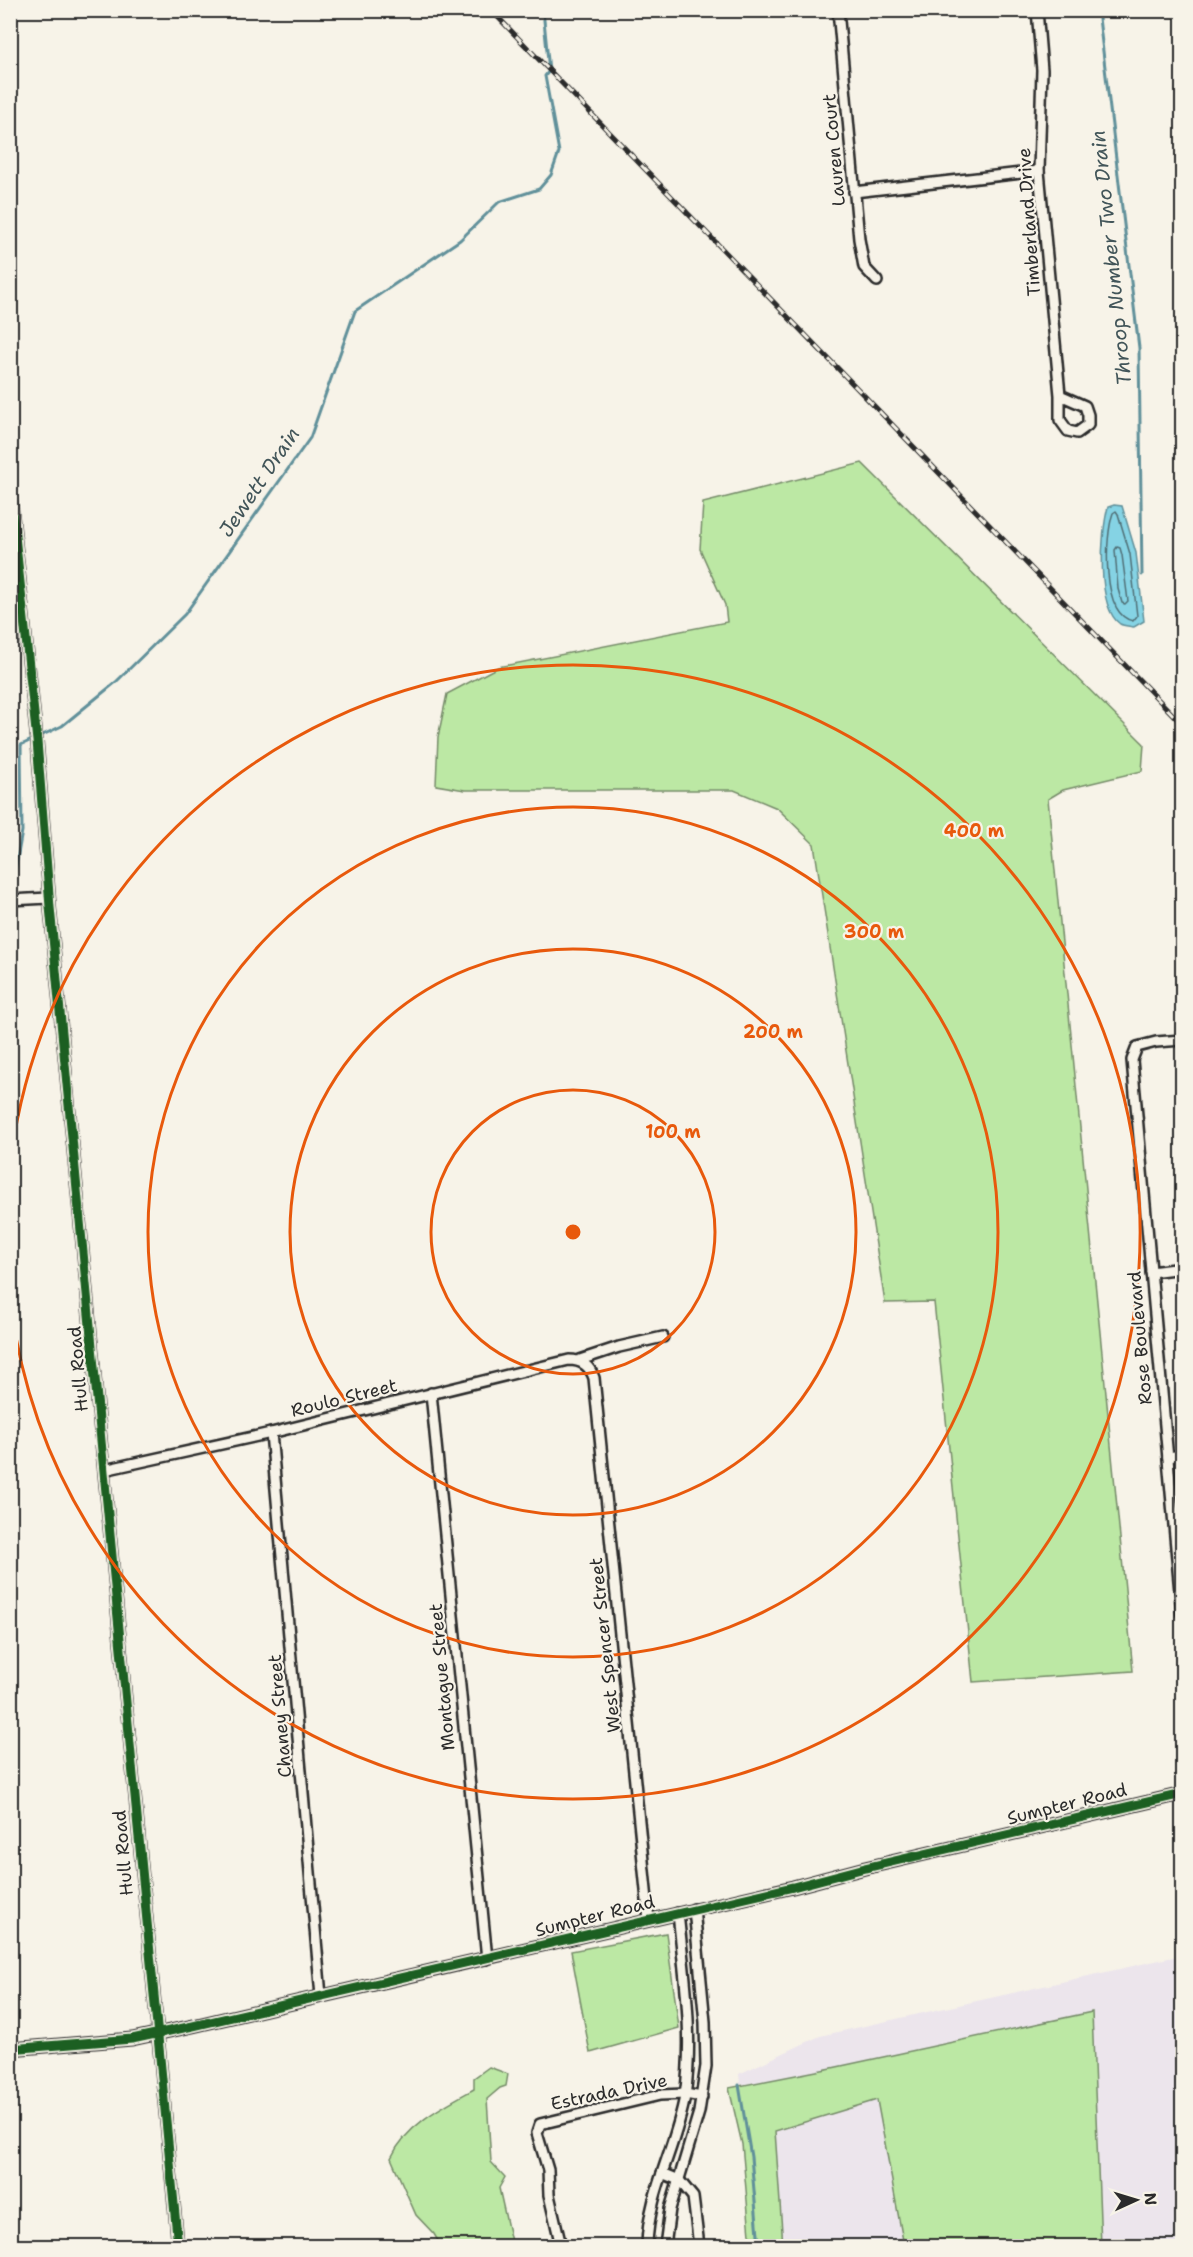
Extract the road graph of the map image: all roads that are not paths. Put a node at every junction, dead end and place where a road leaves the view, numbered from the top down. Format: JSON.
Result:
{"nodes":[{"id":1,"x":837,"y":10,"type":"edge"},
{"id":2,"x":1037,"y":10,"type":"edge"},
{"id":3,"x":1040,"y":171,"type":"junction"},
{"id":4,"x":854,"y":192,"type":"junction"},
{"id":5,"x":877,"y":281,"type":"dead end"},
{"id":6,"x":1060,"y":395,"type":"dead end"},
{"id":7,"x":10,"y":489,"type":"edge"},
{"id":8,"x":49,"y":898,"type":"junction"},
{"id":9,"x":10,"y":900,"type":"edge"},
{"id":10,"x":1182,"y":1040,"type":"edge"},
{"id":11,"x":1182,"y":1268,"type":"edge"},
{"id":12,"x":1151,"y":1272,"type":"junction"},
{"id":13,"x":663,"y":1337,"type":"dead end"},
{"id":14,"x":580,"y":1360,"type":"junction"},
{"id":15,"x":431,"y":1393,"type":"junction"},
{"id":16,"x":271,"y":1432,"type":"junction"},
{"id":17,"x":1182,"y":1455,"type":"edge"},
{"id":18,"x":1168,"y":1457,"type":"junction"},
{"id":19,"x":104,"y":1470,"type":"junction"},
{"id":20,"x":1182,"y":1614,"type":"edge"},
{"id":21,"x":1182,"y":1794,"type":"edge"},
{"id":22,"x":694,"y":1909,"type":"junction"},
{"id":23,"x":678,"y":1913,"type":"junction"},
{"id":24,"x":649,"y":1920,"type":"junction"},
{"id":25,"x":487,"y":1959,"type":"junction"},
{"id":26,"x":321,"y":1996,"type":"junction"},
{"id":27,"x":156,"y":2034,"type":"junction"},
{"id":28,"x":10,"y":2049,"type":"edge"},
{"id":29,"x":685,"y":2094,"type":"junction"},
{"id":30,"x":702,"y":2097,"type":"junction"},
{"id":31,"x":662,"y":2173,"type":"junction"},
{"id":32,"x":679,"y":2180,"type":"junction"},
{"id":33,"x":178,"y":2247,"type":"edge"},
{"id":34,"x":561,"y":2247,"type":"edge"},
{"id":35,"x":648,"y":2247,"type":"edge"},
{"id":36,"x":665,"y":2247,"type":"edge"},
{"id":37,"x":699,"y":2247,"type":"edge"}],
"edges":[{"from":1,"to":4,"type":"street","name":"Lauren Court"},
{"from":2,"to":3,"type":"street","name":"Timberland Drive"},
{"from":3,"to":4,"type":"street"},
{"from":3,"to":6,"type":"street","name":"Timberland Drive"},
{"from":4,"to":5,"type":"street","name":"Lauren Court"},
{"from":7,"to":8,"type":"street","name":"Hull Road"},
{"from":8,"to":9,"type":"street"},
{"from":8,"to":19,"type":"street","name":"Hull Road"},
{"from":10,"to":12,"type":"street","name":"Rose Boulevard"},
{"from":11,"to":12,"type":"street"},
{"from":12,"to":18,"type":"street","name":"Rose Boulevard"},
{"from":13,"to":14,"type":"street","name":"Roulo Street"},
{"from":14,"to":15,"type":"street","name":"Roulo Street"},
{"from":14,"to":24,"type":"street","name":"West Spencer Street"},
{"from":15,"to":16,"type":"street","name":"Roulo Street"},
{"from":15,"to":25,"type":"street","name":"Montague Street"},
{"from":16,"to":19,"type":"street","name":"Roulo Street"},
{"from":16,"to":26,"type":"street","name":"Chaney Street"},
{"from":17,"to":18,"type":"street"},
{"from":18,"to":20,"type":"street","name":"Rose Boulevard"},
{"from":19,"to":27,"type":"street","name":"Hull Road"},
{"from":21,"to":22,"type":"street","name":"Sumpter Road"},
{"from":22,"to":23,"type":"street","name":"Sumpter Road"},
{"from":22,"to":30,"type":"street"},
{"from":23,"to":24,"type":"street","name":"Sumpter Road"},
{"from":23,"to":29,"type":"street"},
{"from":24,"to":25,"type":"street","name":"Sumpter Road"},
{"from":25,"to":26,"type":"street","name":"Sumpter Road"},
{"from":26,"to":27,"type":"street","name":"Sumpter Road"},
{"from":27,"to":28,"type":"street","name":"Sumpter Road"},
{"from":27,"to":33,"type":"street","name":"Hull Road"},
{"from":29,"to":30,"type":"street","name":"Estrada Drive"},
{"from":29,"to":31,"type":"street"},
{"from":29,"to":34,"type":"street","name":"Estrada Drive"},
{"from":30,"to":32,"type":"street"},
{"from":31,"to":32,"type":"street"},
{"from":31,"to":35,"type":"street"},
{"from":32,"to":36,"type":"street"},
{"from":32,"to":37,"type":"street"}]}
